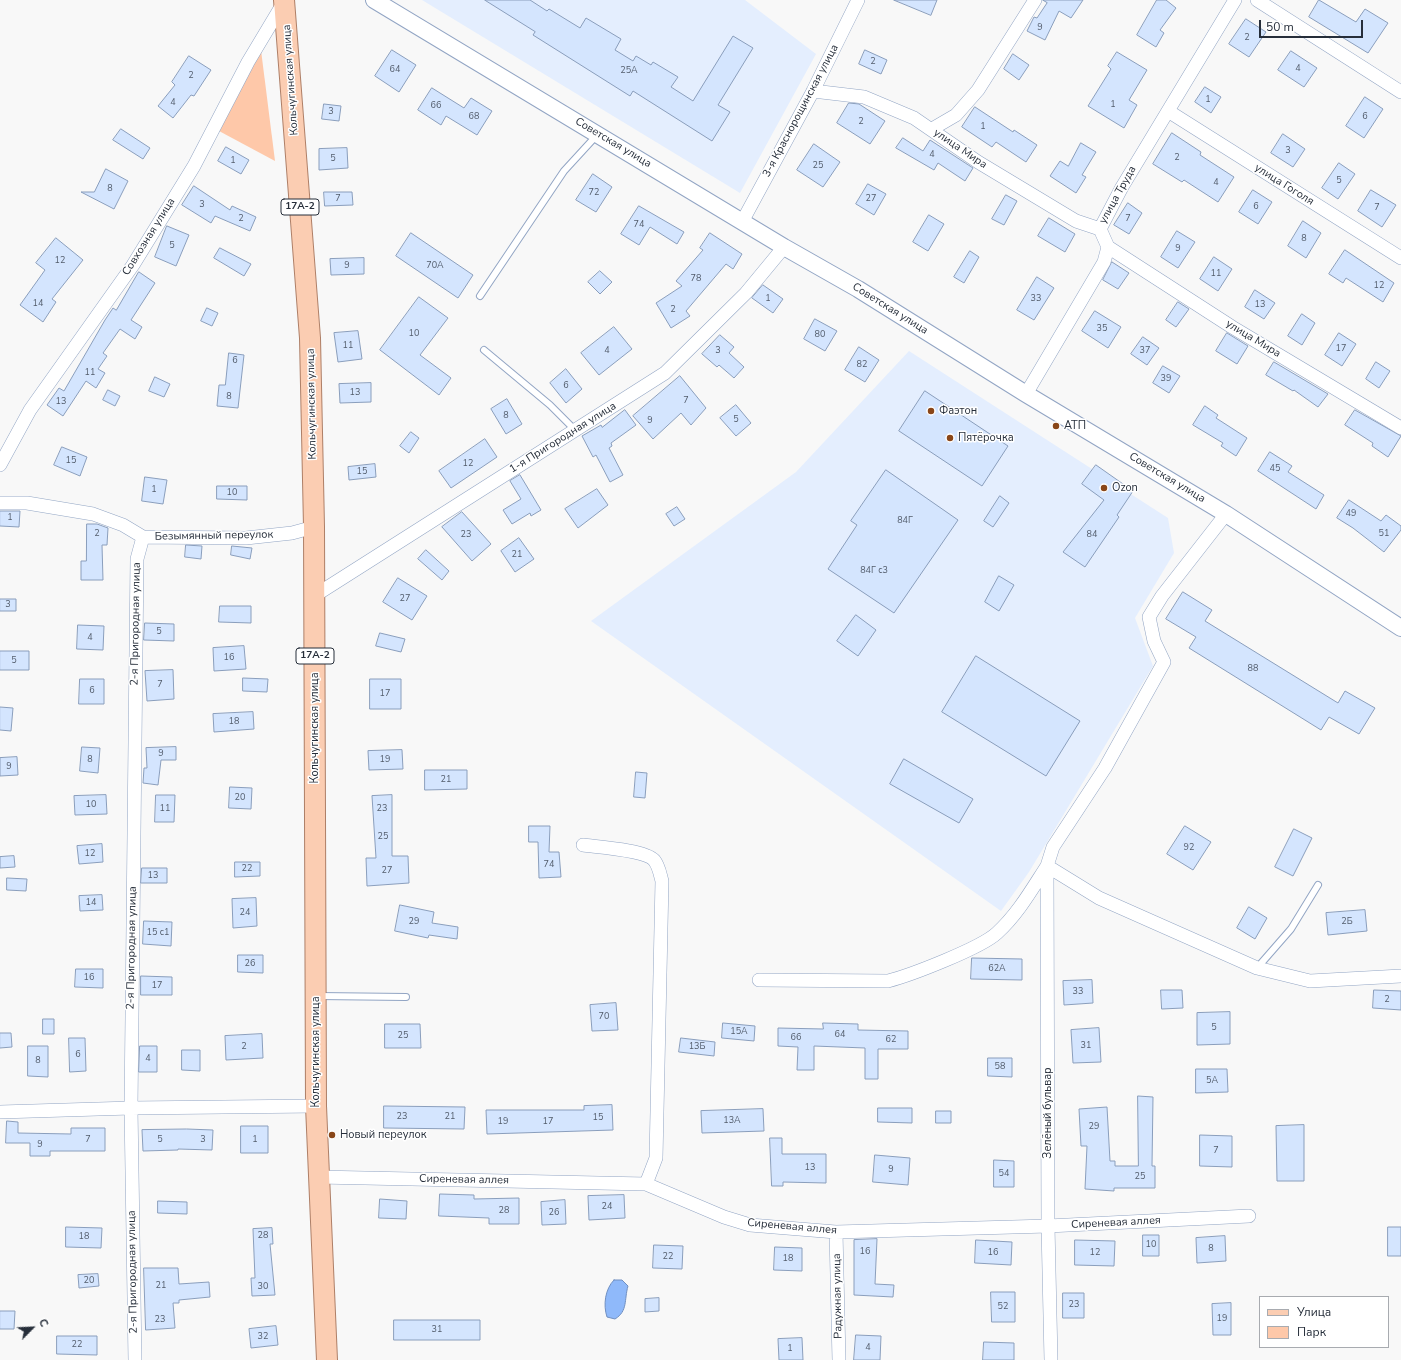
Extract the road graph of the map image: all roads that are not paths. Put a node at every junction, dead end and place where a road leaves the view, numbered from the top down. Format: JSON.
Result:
{"nodes":[{"id":1,"x":284,"y":0,"type":"edge"},
{"id":2,"x":374,"y":0,"type":"edge"},
{"id":3,"x":858,"y":0,"type":"edge"},
{"id":4,"x":1035,"y":0,"type":"edge"},
{"id":5,"x":1235,"y":0,"type":"edge"},
{"id":6,"x":1258,"y":0,"type":"edge"},
{"id":7,"x":813,"y":92,"type":"junction"},
{"id":8,"x":1401,"y":92,"type":"edge"},
{"id":9,"x":1168,"y":111,"type":"junction"},
{"id":10,"x":932,"y":129,"type":"junction"},
{"id":11,"x":598,"y":134,"type":"junction"},
{"id":12,"x":742,"y":222,"type":"junction"},
{"id":13,"x":1100,"y":229,"type":"junction"},
{"id":14,"x":784,"y":247,"type":"junction"},
{"id":15,"x":1108,"y":247,"type":"junction"},
{"id":16,"x":1401,"y":258,"type":"edge"},
{"id":17,"x":480,"y":296,"type":"dead end"},
{"id":18,"x":484,"y":350,"type":"dead end"},
{"id":19,"x":1026,"y":394,"type":"junction"},
{"id":20,"x":1401,"y":428,"type":"edge"},
{"id":21,"x":575,"y":430,"type":"junction"},
{"id":22,"x":0,"y":465,"type":"edge"},
{"id":23,"x":0,"y":503,"type":"edge"},
{"id":24,"x":1226,"y":514,"type":"junction"},
{"id":25,"x":314,"y":527,"type":"junction"},
{"id":26,"x":143,"y":537,"type":"junction"},
{"id":27,"x":314,"y":596,"type":"junction"},
{"id":28,"x":1401,"y":628,"type":"edge"},
{"id":29,"x":583,"y":845,"type":"dead end"},
{"id":30,"x":1047,"y":866,"type":"junction"},
{"id":31,"x":1318,"y":885,"type":"dead end"},
{"id":32,"x":1258,"y":968,"type":"junction"},
{"id":33,"x":1401,"y":976,"type":"edge"},
{"id":34,"x":759,"y":980,"type":"dead end"},
{"id":35,"x":316,"y":996,"type":"junction"},
{"id":36,"x":406,"y":997,"type":"dead end"},
{"id":37,"x":316,"y":1106,"type":"junction"},
{"id":38,"x":131,"y":1108,"type":"junction"},
{"id":39,"x":0,"y":1112,"type":"edge"},
{"id":40,"x":318,"y":1177,"type":"junction"},
{"id":41,"x":646,"y":1184,"type":"junction"},
{"id":42,"x":1249,"y":1216,"type":"dead end"},
{"id":43,"x":1048,"y":1226,"type":"junction"},
{"id":44,"x":836,"y":1232,"type":"junction"},
{"id":45,"x":135,"y":1360,"type":"edge"},
{"id":46,"x":327,"y":1360,"type":"edge"},
{"id":47,"x":839,"y":1360,"type":"edge"},
{"id":48,"x":1051,"y":1360,"type":"edge"}],
"edges":[{"from":1,"to":22,"type":"street","name":"Совхозная улица"},
{"from":1,"to":25,"type":"main road","name":"Кольчугинская улица","number":"17А-2"},
{"from":2,"to":11,"type":"street","name":"Советская улица"},
{"from":3,"to":7,"type":"street","name":"3-я Краснорощинская улица"},
{"from":4,"to":10,"type":"street"},
{"from":5,"to":9,"type":"street","name":"улица Труда"},
{"from":6,"to":8,"type":"street"},
{"from":7,"to":10,"type":"street","name":"улица Мира"},
{"from":7,"to":12,"type":"street","name":"3-я Краснорощинская улица"},
{"from":9,"to":13,"type":"street","name":"улица Труда"},
{"from":9,"to":16,"type":"street","name":"улица Гоголя"},
{"from":10,"to":13,"type":"street","name":"улица Мира"},
{"from":11,"to":12,"type":"street","name":"Советская улица"},
{"from":11,"to":17,"type":"lane"},
{"from":12,"to":14,"type":"street","name":"Советская улица"},
{"from":13,"to":15,"type":"street","name":"улица Труда"},
{"from":14,"to":19,"type":"street","name":"Советская улица"},
{"from":14,"to":21,"type":"street","name":"1-я Пригородная улица"},
{"from":15,"to":19,"type":"street"},
{"from":15,"to":20,"type":"street","name":"улица Мира"},
{"from":18,"to":21,"type":"lane"},
{"from":19,"to":24,"type":"street","name":"Советская улица"},
{"from":21,"to":27,"type":"street","name":"1-я Пригородная улица"},
{"from":23,"to":26,"type":"street","name":"Безымянный переулок"},
{"from":24,"to":28,"type":"street","name":"Советская улица"},
{"from":24,"to":30,"type":"street"},
{"from":25,"to":26,"type":"street","name":"Безымянный переулок"},
{"from":25,"to":27,"type":"main road","name":"Кольчугинская улица","number":"17А-2"},
{"from":26,"to":38,"type":"street","name":"2-я Пригородная улица"},
{"from":27,"to":35,"type":"main road","name":"Кольчугинская улица","number":"17А-2"},
{"from":29,"to":41,"type":"street"},
{"from":30,"to":32,"type":"street"},
{"from":30,"to":34,"type":"street"},
{"from":30,"to":43,"type":"street","name":"Зелёный бульвар"},
{"from":31,"to":32,"type":"lane"},
{"from":32,"to":33,"type":"street"},
{"from":35,"to":36,"type":"lane"},
{"from":35,"to":37,"type":"main road","name":"Кольчугинская улица","number":"17А-2"},
{"from":37,"to":38,"type":"street"},
{"from":37,"to":40,"type":"main road","name":"Кольчугинская улица","number":"17А-2"},
{"from":38,"to":39,"type":"street"},
{"from":38,"to":45,"type":"street","name":"2-я Пригородная улица"},
{"from":40,"to":41,"type":"street","name":"Сиреневая аллея"},
{"from":40,"to":46,"type":"main road","name":"Кольчугинская улица","number":"17А-2"},
{"from":41,"to":44,"type":"street","name":"Сиреневая аллея"},
{"from":42,"to":43,"type":"street","name":"Сиреневая аллея"},
{"from":43,"to":44,"type":"street","name":"Сиреневая аллея"},
{"from":43,"to":48,"type":"street","name":"Зелёный бульвар"},
{"from":44,"to":47,"type":"street","name":"Радужная улица"}]}
